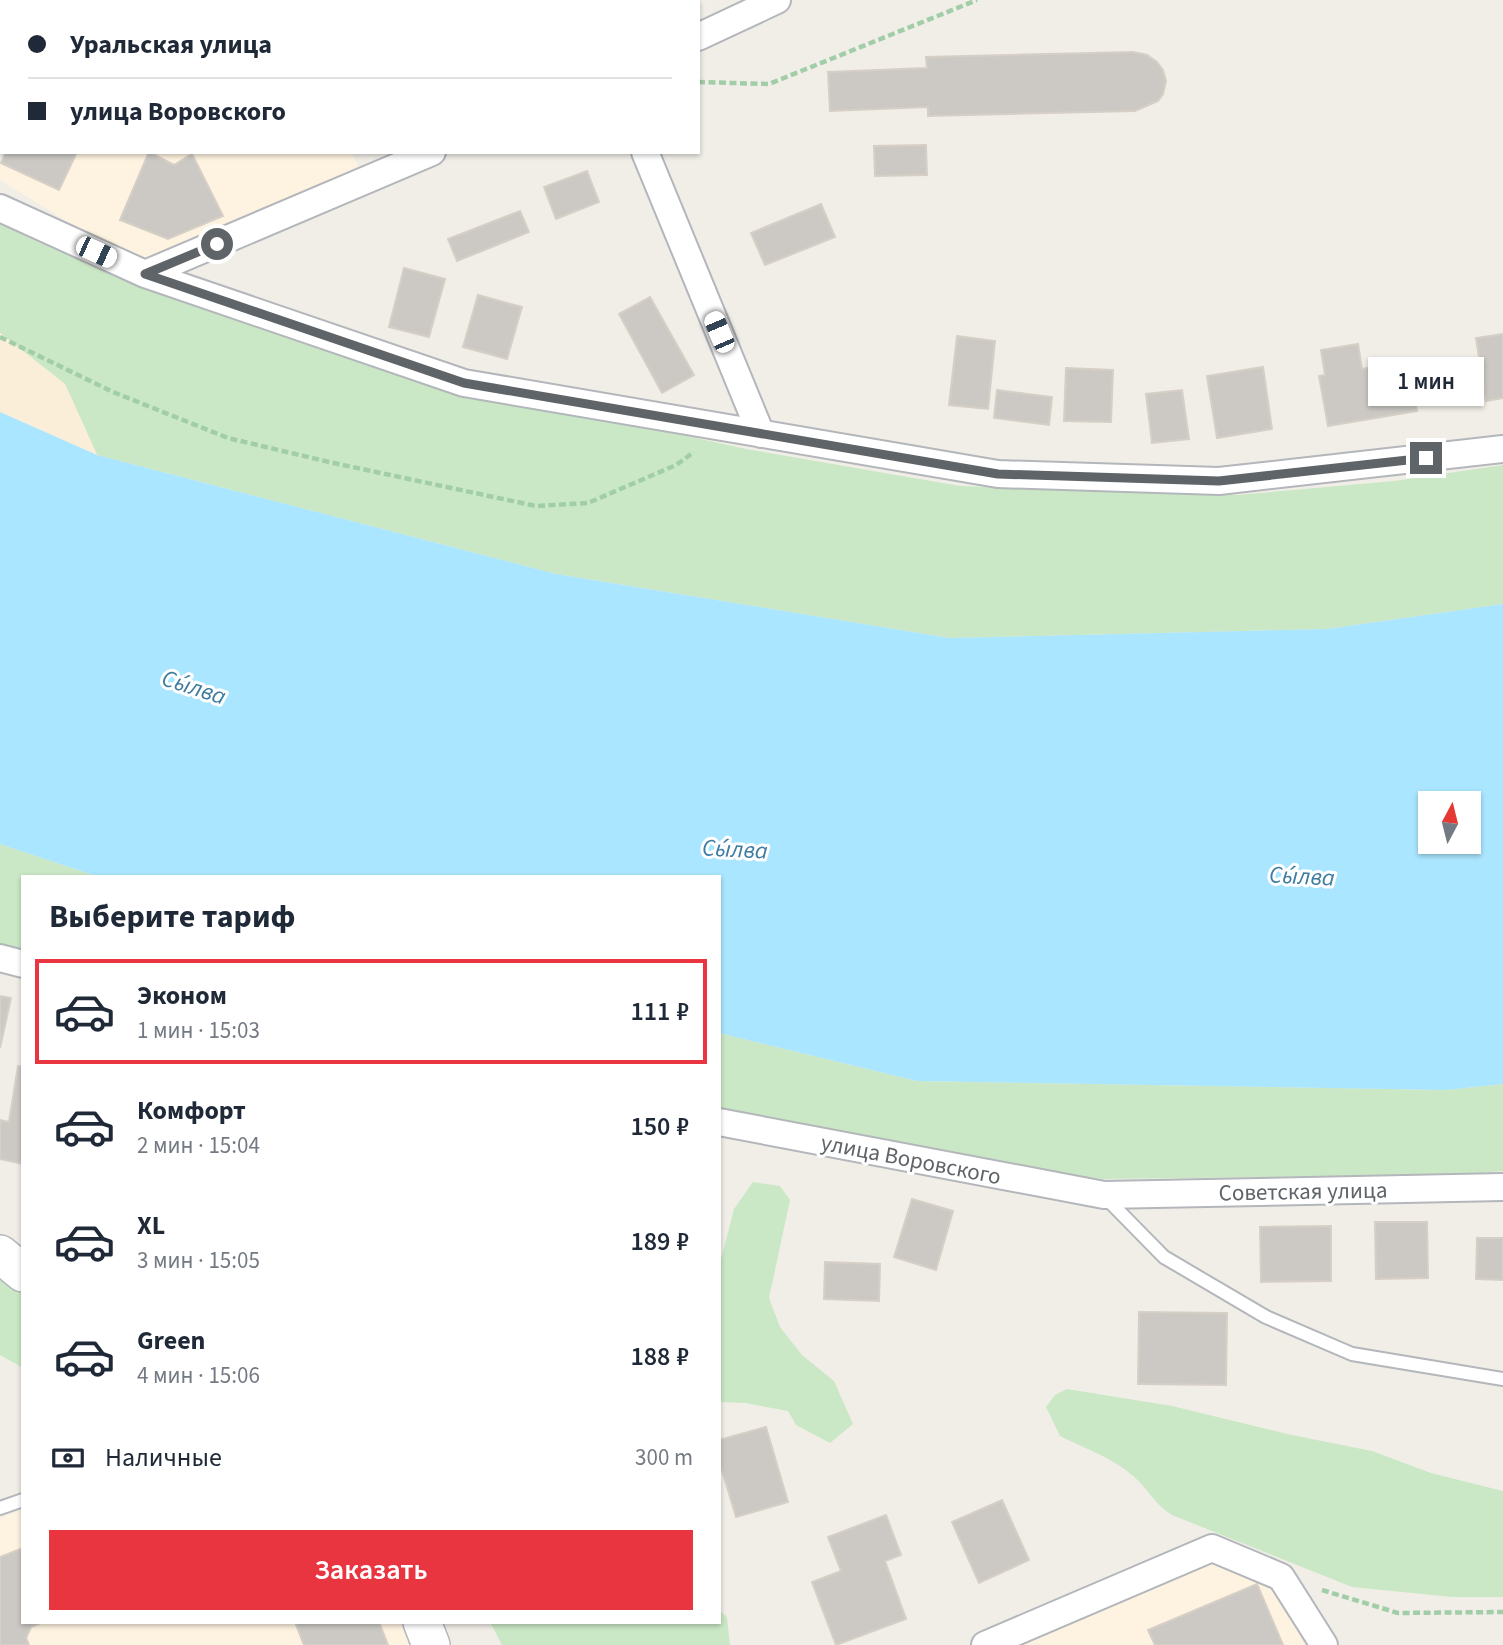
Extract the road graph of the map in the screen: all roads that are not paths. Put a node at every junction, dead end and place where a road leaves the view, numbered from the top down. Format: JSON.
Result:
{"nodes":[{"id":1,"x":778,"y":0,"type":"edge"},
{"id":2,"x":700,"y":36,"type":"edge"},
{"id":3,"x":427,"y":154,"type":"edge"},
{"id":4,"x":646,"y":154,"type":"edge"},
{"id":5,"x":0,"y":208,"type":"edge"},
{"id":6,"x":145,"y":274,"type":"junction"},
{"id":7,"x":761,"y":434,"type":"junction"},
{"id":8,"x":1503,"y":449,"type":"edge"},
{"id":9,"x":0,"y":958,"type":"edge"},
{"id":10,"x":21,"y":963,"type":"edge"},
{"id":11,"x":721,"y":1122,"type":"edge"},
{"id":12,"x":1503,"y":1187,"type":"edge"},
{"id":13,"x":1104,"y":1195,"type":"junction"},
{"id":14,"x":0,"y":1254,"type":"edge"},
{"id":15,"x":21,"y":1271,"type":"edge"},
{"id":16,"x":1503,"y":1379,"type":"edge"},
{"id":17,"x":21,"y":1501,"type":"edge"},
{"id":18,"x":0,"y":1508,"type":"edge"},
{"id":19,"x":423,"y":1624,"type":"edge"},
{"id":20,"x":431,"y":1645,"type":"edge"},
{"id":21,"x":985,"y":1645,"type":"edge"},
{"id":22,"x":1324,"y":1645,"type":"edge"}],
"edges":[{"from":1,"to":2,"type":"street"},
{"from":3,"to":6,"type":"street"},
{"from":4,"to":7,"type":"street"},
{"from":5,"to":6,"type":"street"},
{"from":6,"to":7,"type":"street"},
{"from":7,"to":8,"type":"street"},
{"from":9,"to":10,"type":"street"},
{"from":11,"to":13,"type":"street","name":"улица Воровского"},
{"from":12,"to":13,"type":"street","name":"Советская улица"},
{"from":13,"to":16,"type":"lane"},
{"from":14,"to":15,"type":"street"},
{"from":17,"to":18,"type":"lane"},
{"from":19,"to":20,"type":"street"},
{"from":21,"to":22,"type":"street"}]}
